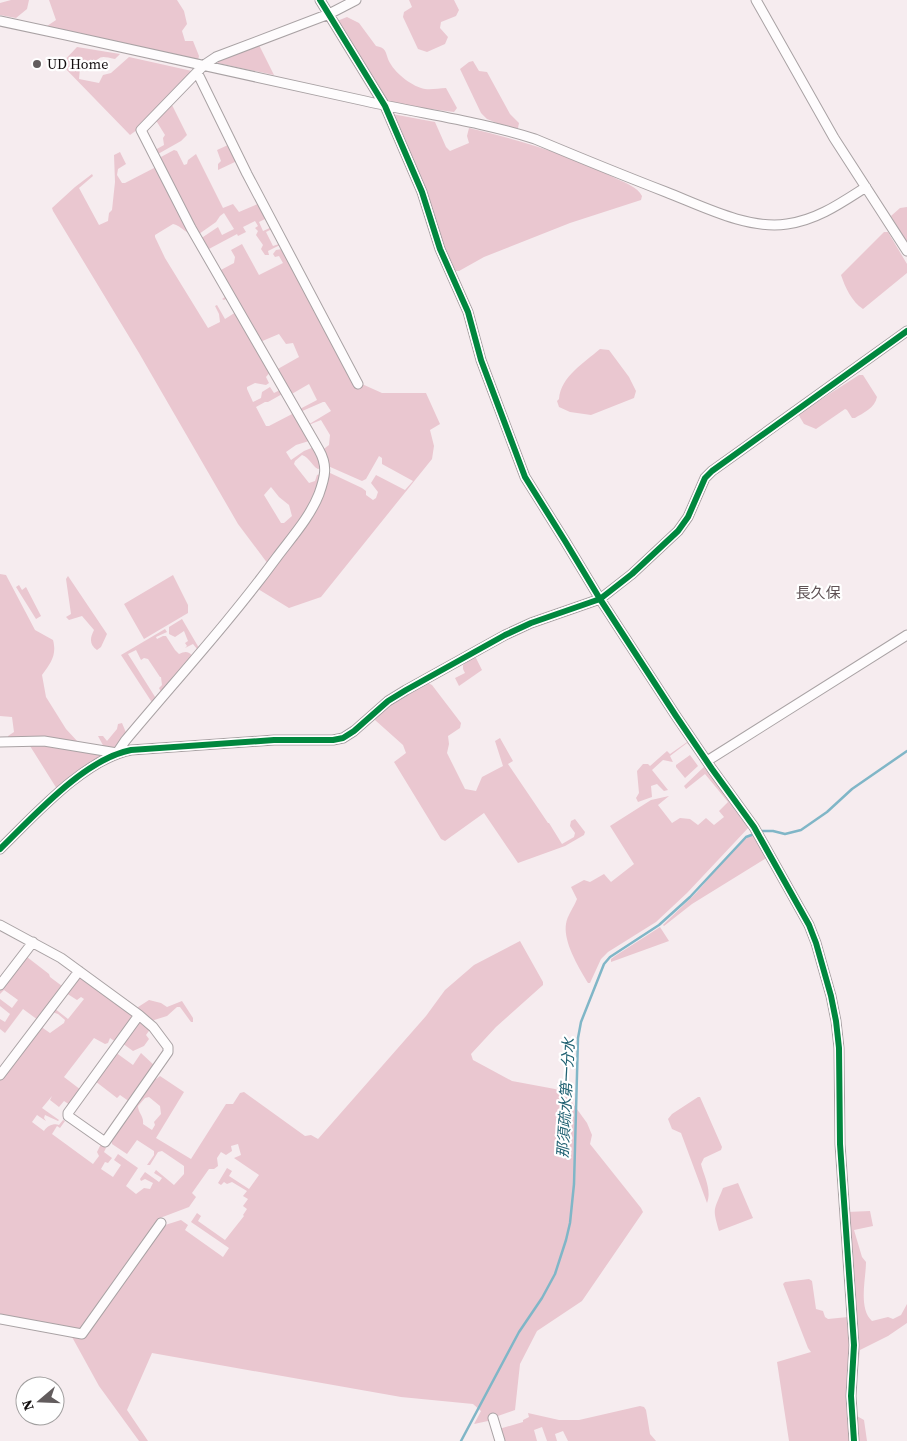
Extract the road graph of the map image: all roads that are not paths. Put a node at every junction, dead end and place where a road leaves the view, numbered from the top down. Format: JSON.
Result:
{"nodes":[{"id":1,"x":320,"y":0,"type":"edge"},
{"id":2,"x":356,"y":0,"type":"edge"},
{"id":3,"x":756,"y":0,"type":"edge"},
{"id":4,"x":328,"y":14,"type":"junction"},
{"id":5,"x":0,"y":21,"type":"edge"},
{"id":6,"x":200,"y":69,"type":"junction"},
{"id":7,"x":385,"y":106,"type":"junction"},
{"id":8,"x":866,"y":187,"type":"junction"},
{"id":9,"x":907,"y":251,"type":"edge"},
{"id":10,"x":907,"y":331,"type":"edge"},
{"id":11,"x":358,"y":384,"type":"dead end"},
{"id":12,"x":600,"y":599,"type":"junction"},
{"id":13,"x":907,"y":635,"type":"edge"},
{"id":14,"x":0,"y":742,"type":"edge"},
{"id":15,"x":117,"y":753,"type":"junction"},
{"id":16,"x":707,"y":761,"type":"junction"},
{"id":17,"x":0,"y":849,"type":"edge"},
{"id":18,"x":0,"y":925,"type":"edge"},
{"id":19,"x":33,"y":942,"type":"junction"},
{"id":20,"x":79,"y":970,"type":"junction"},
{"id":21,"x":0,"y":985,"type":"edge"},
{"id":22,"x":139,"y":1015,"type":"junction"},
{"id":23,"x":0,"y":1075,"type":"edge"},
{"id":24,"x":161,"y":1223,"type":"dead end"},
{"id":25,"x":0,"y":1319,"type":"edge"},
{"id":26,"x":493,"y":1418,"type":"dead end"},
{"id":27,"x":500,"y":1441,"type":"edge"},
{"id":28,"x":854,"y":1441,"type":"edge"}],
"edges":[{"from":1,"to":4,"type":"street"},
{"from":2,"to":4,"type":"street"},
{"from":3,"to":8,"type":"street"},
{"from":4,"to":6,"type":"street"},
{"from":4,"to":7,"type":"street"},
{"from":5,"to":6,"type":"street"},
{"from":6,"to":7,"type":"street"},
{"from":6,"to":11,"type":"street"},
{"from":6,"to":15,"type":"street"},
{"from":7,"to":8,"type":"street"},
{"from":7,"to":12,"type":"street"},
{"from":8,"to":9,"type":"street"},
{"from":10,"to":12,"type":"street"},
{"from":12,"to":15,"type":"street"},
{"from":12,"to":16,"type":"street"},
{"from":13,"to":16,"type":"street"},
{"from":14,"to":15,"type":"street"},
{"from":15,"to":17,"type":"street"},
{"from":16,"to":28,"type":"street"},
{"from":18,"to":19,"type":"street"},
{"from":19,"to":20,"type":"street"},
{"from":19,"to":21,"type":"street"},
{"from":20,"to":22,"type":"street"},
{"from":20,"to":23,"type":"street"},
{"from":22,"to":22,"type":"street"},
{"from":24,"to":25,"type":"street"},
{"from":26,"to":27,"type":"street"}]}
